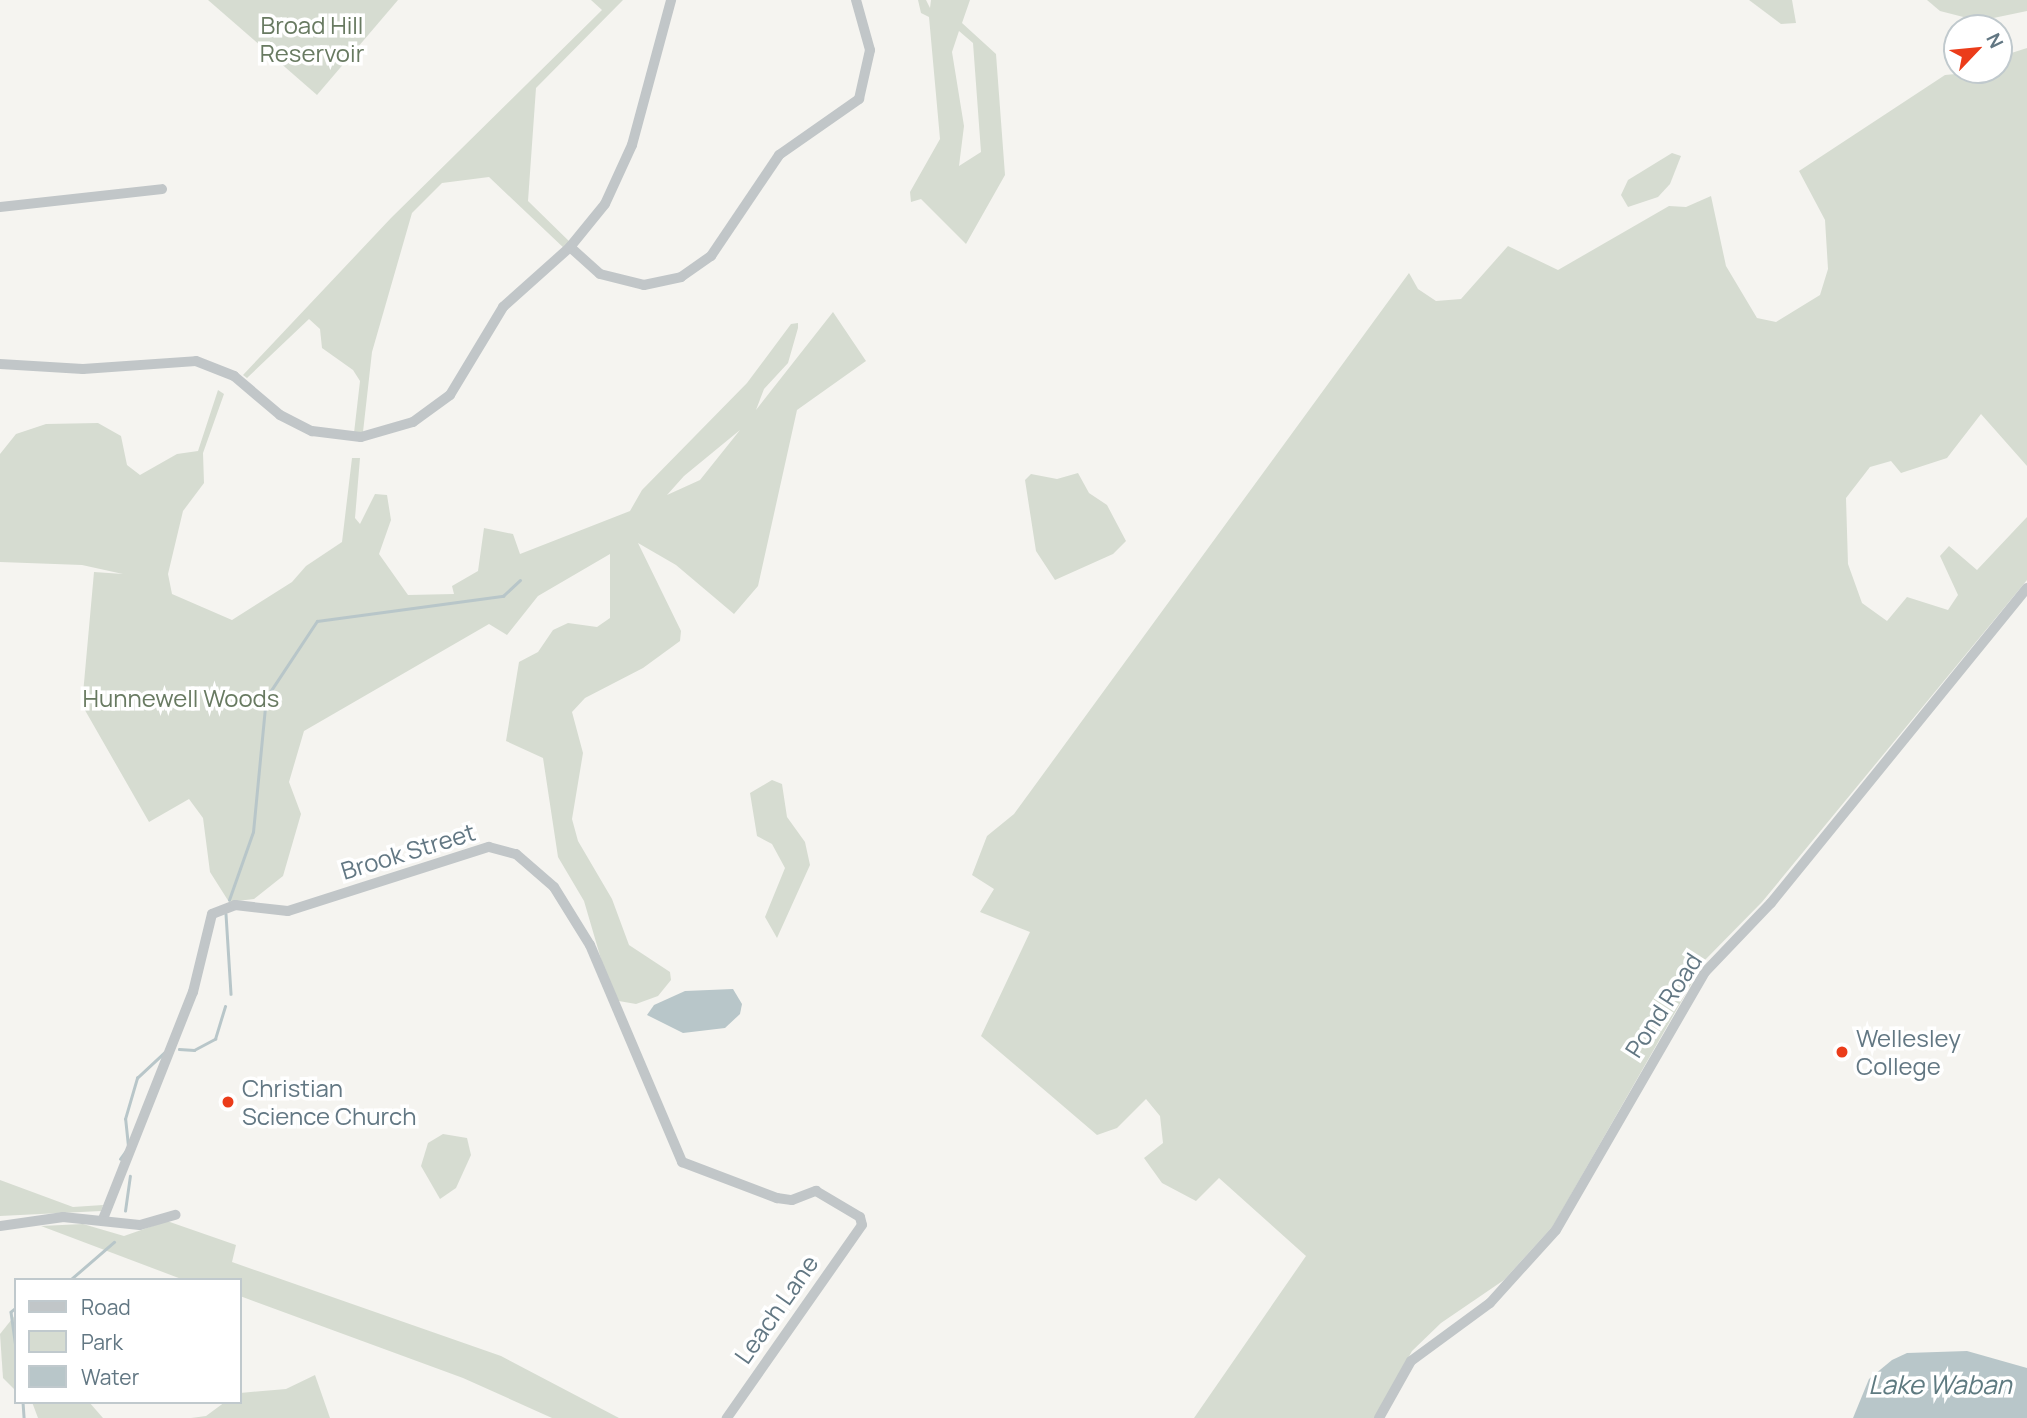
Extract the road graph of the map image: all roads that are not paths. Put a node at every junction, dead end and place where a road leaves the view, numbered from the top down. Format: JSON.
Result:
{"nodes":[{"id":1,"x":671,"y":0,"type":"edge"},
{"id":2,"x":856,"y":0,"type":"edge"},
{"id":3,"x":162,"y":189,"type":"dead end"},
{"id":4,"x":0,"y":207,"type":"edge"},
{"id":5,"x":570,"y":247,"type":"junction"},
{"id":6,"x":0,"y":364,"type":"edge"},
{"id":7,"x":2027,"y":588,"type":"edge"},
{"id":8,"x":176,"y":1215,"type":"dead end"},
{"id":9,"x":103,"y":1219,"type":"junction"},
{"id":10,"x":862,"y":1225,"type":"joint"},
{"id":11,"x":0,"y":1226,"type":"edge"},
{"id":12,"x":727,"y":1418,"type":"edge"},
{"id":13,"x":1379,"y":1418,"type":"edge"}],
"edges":[{"from":1,"to":5,"type":"street"},
{"from":2,"to":5,"type":"street"},
{"from":3,"to":4,"type":"street"},
{"from":5,"to":6,"type":"street"},
{"from":7,"to":13,"type":"street","name":"Pond Road"},
{"from":8,"to":9,"type":"street"},
{"from":9,"to":10,"type":"street","name":"Brook Street"},
{"from":9,"to":11,"type":"street"},
{"from":10,"to":12,"type":"street","name":"Leach Lane"}]}
